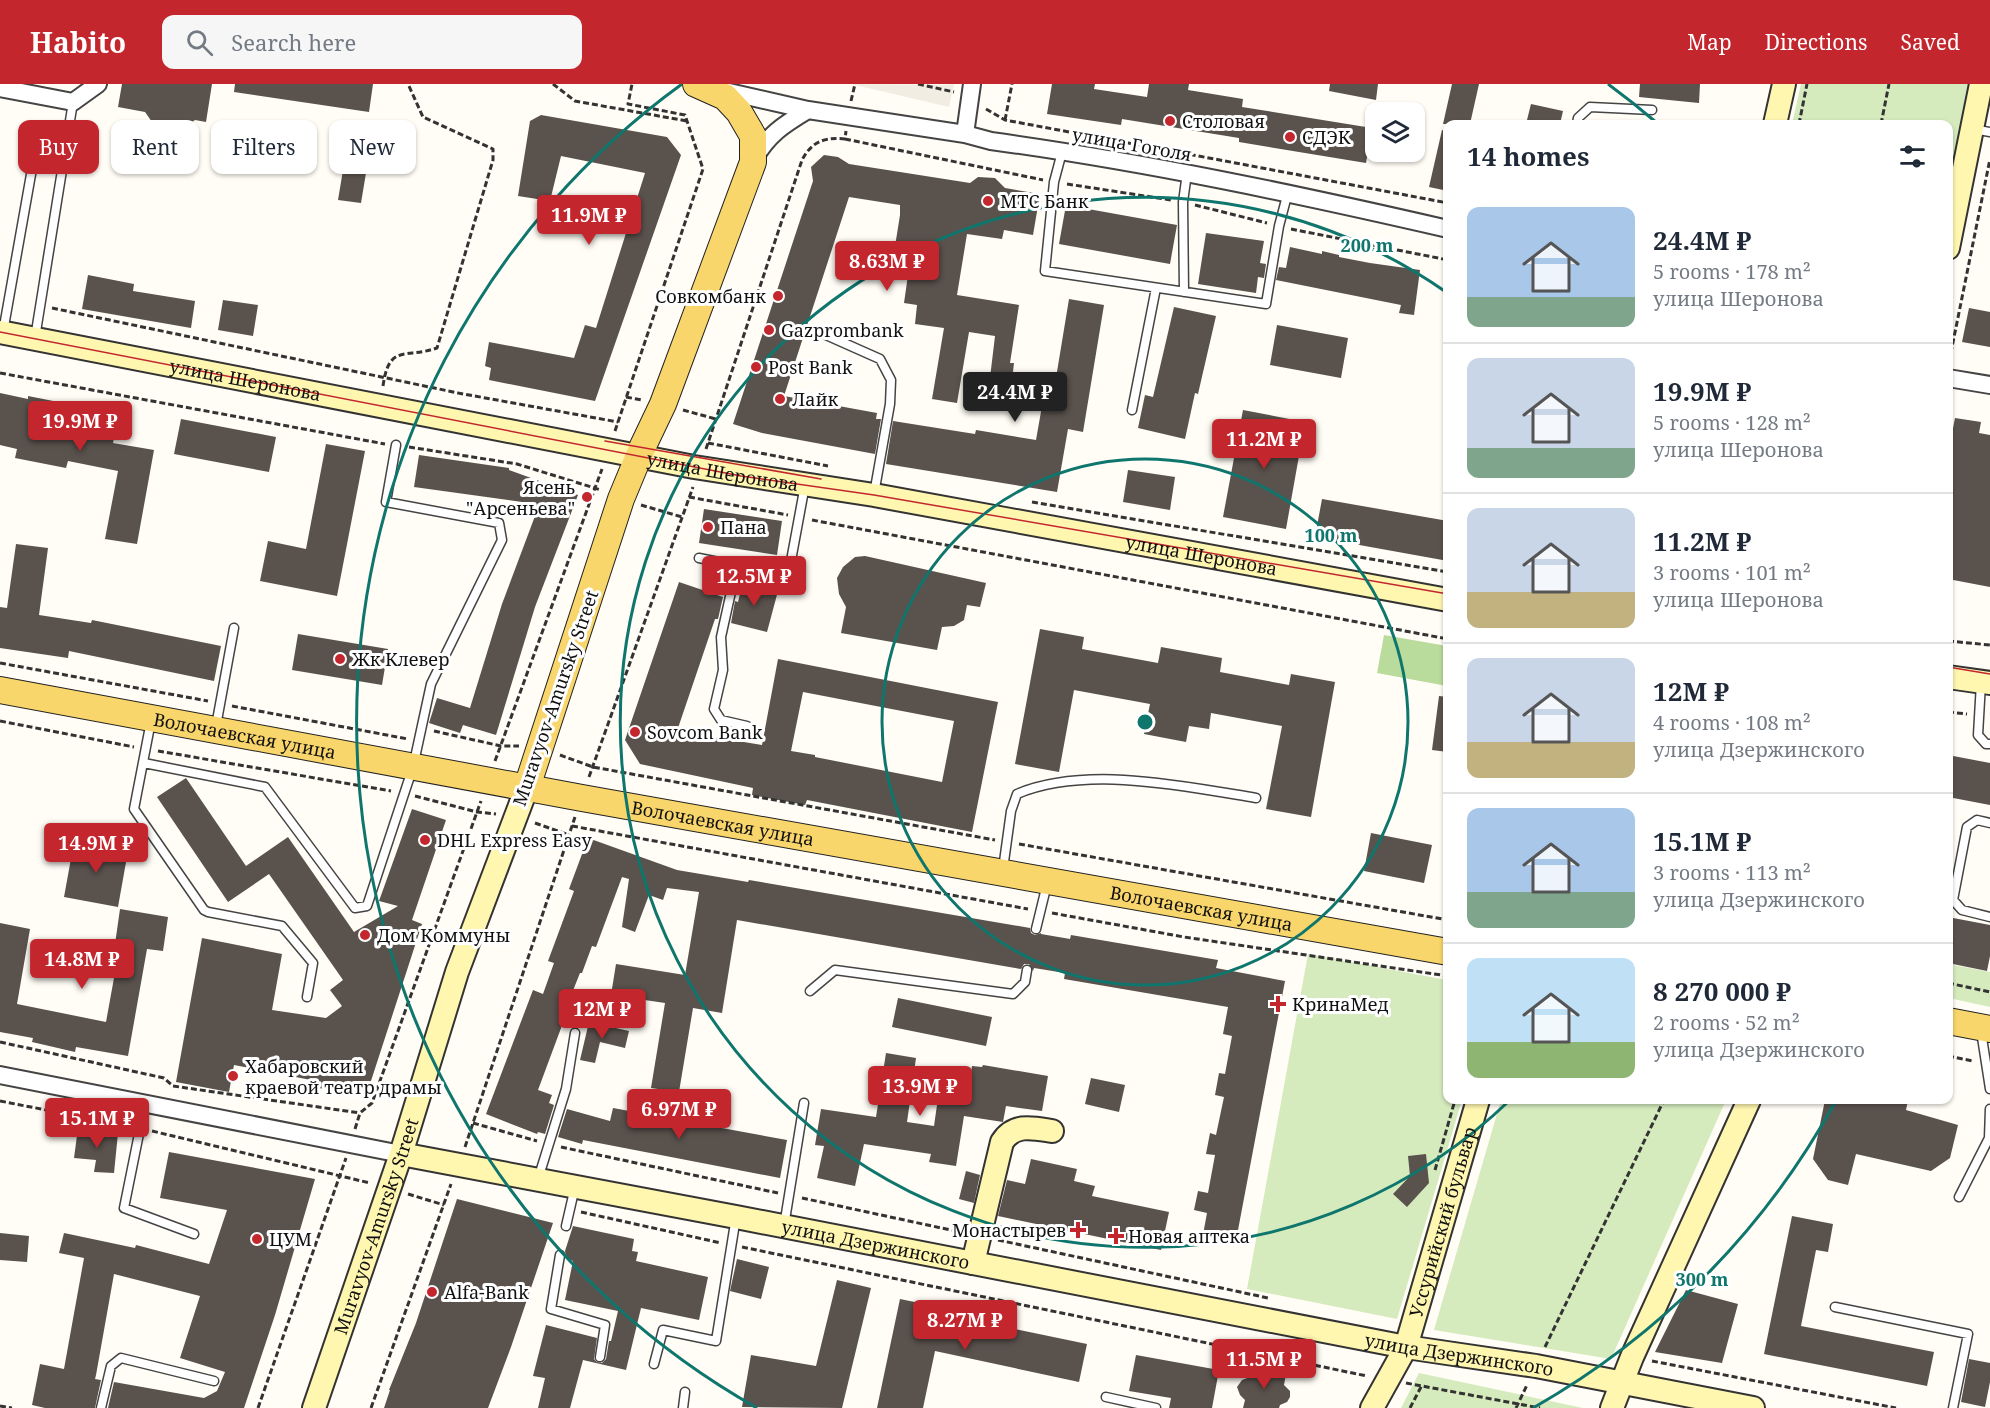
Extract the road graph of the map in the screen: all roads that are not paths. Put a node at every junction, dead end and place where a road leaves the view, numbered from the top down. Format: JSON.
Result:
{"nodes":[{"id":1,"x":98,"y":84,"type":"edge"},
{"id":2,"x":1784,"y":84,"type":"edge"},
{"id":3,"x":1981,"y":84,"type":"edge"},
{"id":4,"x":700,"y":85,"type":"edge"},
{"id":5,"x":0,"y":88,"type":"edge"},
{"id":6,"x":970,"y":91,"type":"edge"},
{"id":7,"x":73,"y":102,"type":"junction"},
{"id":8,"x":808,"y":110,"type":"junction"},
{"id":9,"x":1652,"y":110,"type":"dead end"},
{"id":10,"x":1578,"y":120,"type":"edge"},
{"id":11,"x":1776,"y":120,"type":"edge"},
{"id":12,"x":1981,"y":130,"type":"edge"},
{"id":13,"x":965,"y":134,"type":"junction"},
{"id":14,"x":1062,"y":152,"type":"junction"},
{"id":15,"x":753,"y":162,"type":"junction"},
{"id":16,"x":1187,"y":173,"type":"junction"},
{"id":17,"x":31,"y":174,"type":"edge"},
{"id":18,"x":1288,"y":192,"type":"junction"},
{"id":19,"x":1443,"y":228,"type":"edge"},
{"id":20,"x":1953,"y":230,"type":"edge"},
{"id":21,"x":1156,"y":288,"type":"junction"},
{"id":22,"x":1184,"y":292,"type":"junction"},
{"id":23,"x":2,"y":332,"type":"edge"},
{"id":24,"x":826,"y":334,"type":"dead end"},
{"id":25,"x":34,"y":339,"type":"junction"},
{"id":26,"x":1953,"y":379,"type":"edge"},
{"id":27,"x":1990,"y":385,"type":"edge"},
{"id":28,"x":1132,"y":410,"type":"dead end"},
{"id":29,"x":396,"y":445,"type":"road end"},
{"id":30,"x":640,"y":456,"type":"junction"},
{"id":31,"x":805,"y":485,"type":"junction"},
{"id":32,"x":874,"y":495,"type":"junction"},
{"id":33,"x":699,"y":558,"type":"dead end"},
{"id":34,"x":737,"y":565,"type":"junction"},
{"id":35,"x":1443,"y":599,"type":"edge"},
{"id":36,"x":234,"y":628,"type":"dead end"},
{"id":37,"x":1953,"y":668,"type":"edge"},
{"id":38,"x":1953,"y":678,"type":"edge"},
{"id":39,"x":1987,"y":678,"type":"edge"},
{"id":40,"x":0,"y":690,"type":"edge"},
{"id":41,"x":152,"y":718,"type":"junction"},
{"id":42,"x":747,"y":726,"type":"dead end"},
{"id":43,"x":215,"y":730,"type":"junction"},
{"id":44,"x":1990,"y":744,"type":"edge"},
{"id":45,"x":144,"y":763,"type":"junction"},
{"id":46,"x":412,"y":767,"type":"junction"},
{"id":47,"x":527,"y":787,"type":"junction"},
{"id":48,"x":1256,"y":798,"type":"dead end"},
{"id":49,"x":1990,"y":822,"type":"edge"},
{"id":50,"x":1002,"y":873,"type":"junction"},
{"id":51,"x":1047,"y":881,"type":"junction"},
{"id":52,"x":1990,"y":917,"type":"edge"},
{"id":53,"x":1036,"y":929,"type":"dead end"},
{"id":54,"x":1443,"y":951,"type":"edge"},
{"id":55,"x":1028,"y":970,"type":"dead end"},
{"id":56,"x":810,"y":991,"type":"dead end"},
{"id":57,"x":307,"y":997,"type":"dead end"},
{"id":58,"x":1953,"y":1022,"type":"edge"},
{"id":59,"x":1986,"y":1028,"type":"edge"},
{"id":60,"x":575,"y":1034,"type":"dead end"},
{"id":61,"x":0,"y":1075,"type":"edge"},
{"id":62,"x":1990,"y":1089,"type":"edge"},
{"id":63,"x":804,"y":1103,"type":"dead end"},
{"id":64,"x":145,"y":1104,"type":"junction"},
{"id":65,"x":1477,"y":1104,"type":"edge"},
{"id":66,"x":1747,"y":1104,"type":"edge"},
{"id":67,"x":1990,"y":1109,"type":"edge"},
{"id":68,"x":1052,"y":1131,"type":"dead end"},
{"id":69,"x":401,"y":1154,"type":"junction"},
{"id":70,"x":538,"y":1180,"type":"junction"},
{"id":71,"x":575,"y":1187,"type":"junction"},
{"id":72,"x":1959,"y":1197,"type":"dead end"},
{"id":73,"x":736,"y":1217,"type":"junction"},
{"id":74,"x":566,"y":1226,"type":"dead end"},
{"id":75,"x":784,"y":1226,"type":"junction"},
{"id":76,"x":194,"y":1234,"type":"dead end"},
{"id":77,"x":560,"y":1255,"type":"dead end"},
{"id":78,"x":973,"y":1263,"type":"junction"},
{"id":79,"x":1835,"y":1307,"type":"dead end"},
{"id":80,"x":1406,"y":1347,"type":"junction"},
{"id":81,"x":600,"y":1357,"type":"dead end"},
{"id":82,"x":654,"y":1364,"type":"dead end"},
{"id":83,"x":214,"y":1381,"type":"dead end"},
{"id":84,"x":1622,"y":1383,"type":"junction"},
{"id":85,"x":685,"y":1392,"type":"dead end"},
{"id":86,"x":1106,"y":1397,"type":"dead end"},
{"id":87,"x":101,"y":1408,"type":"edge"},
{"id":88,"x":314,"y":1408,"type":"edge"},
{"id":89,"x":683,"y":1408,"type":"edge"},
{"id":90,"x":1156,"y":1408,"type":"edge"},
{"id":91,"x":1372,"y":1408,"type":"edge"},
{"id":92,"x":1612,"y":1408,"type":"edge"},
{"id":93,"x":1753,"y":1408,"type":"edge"},
{"id":94,"x":1953,"y":1408,"type":"edge"}],
"edges":[{"from":1,"to":7,"type":"street"},
{"from":2,"to":11,"type":"main road"},
{"from":3,"to":12,"type":"main road"},
{"from":4,"to":8,"type":"street","name":"улица Гоголя"},
{"from":4,"to":15,"type":"main road","name":"Muravyov-Amursky Street"},
{"from":5,"to":7,"type":"street"},
{"from":6,"to":13,"type":"street"},
{"from":7,"to":25,"type":"lane"},
{"from":8,"to":13,"type":"street","name":"улица Гоголя"},
{"from":8,"to":15,"type":"street"},
{"from":9,"to":10,"type":"lane"},
{"from":12,"to":20,"type":"main road"},
{"from":13,"to":14,"type":"street","name":"улица Гоголя"},
{"from":14,"to":16,"type":"street","name":"улица Гоголя"},
{"from":14,"to":21,"type":"lane"},
{"from":15,"to":30,"type":"main road","name":"Muravyov-Amursky Street"},
{"from":16,"to":18,"type":"street","name":"улица Гоголя"},
{"from":16,"to":22,"type":"lane"},
{"from":17,"to":23,"type":"lane"},
{"from":18,"to":19,"type":"street","name":"улица Гоголя"},
{"from":18,"to":22,"type":"lane"},
{"from":21,"to":22,"type":"lane"},
{"from":21,"to":28,"type":"lane"},
{"from":23,"to":25,"type":"main road","name":"улица Шеронова"},
{"from":24,"to":32,"type":"lane"},
{"from":25,"to":30,"type":"main road","name":"улица Шеронова"},
{"from":26,"to":27,"type":"street"},
{"from":29,"to":46,"type":"lane"},
{"from":30,"to":31,"type":"main road","name":"улица Шеронова"},
{"from":30,"to":47,"type":"main road","name":"Muravyov-Amursky Street"},
{"from":31,"to":32,"type":"main road","name":"улица Шеронова"},
{"from":31,"to":34,"type":"lane"},
{"from":32,"to":35,"type":"main road","name":"улица Шеронова"},
{"from":33,"to":34,"type":"lane"},
{"from":34,"to":42,"type":"lane"},
{"from":36,"to":43,"type":"lane"},
{"from":37,"to":39,"type":"main road"},
{"from":38,"to":39,"type":"main road"},
{"from":39,"to":44,"type":"lane"},
{"from":40,"to":41,"type":"main road","name":"Волочаевская улица"},
{"from":41,"to":43,"type":"main road","name":"Волочаевская улица"},
{"from":41,"to":45,"type":"lane"},
{"from":43,"to":46,"type":"main road","name":"Волочаевская улица"},
{"from":45,"to":46,"type":"lane"},
{"from":45,"to":57,"type":"lane"},
{"from":46,"to":47,"type":"main road","name":"Волочаевская улица"},
{"from":47,"to":50,"type":"main road","name":"Волочаевская улица"},
{"from":47,"to":69,"type":"main road","name":"Muravyov-Amursky Street"},
{"from":48,"to":50,"type":"lane"},
{"from":49,"to":52,"type":"lane"},
{"from":50,"to":51,"type":"main road","name":"Волочаевская улица"},
{"from":51,"to":53,"type":"lane"},
{"from":51,"to":54,"type":"main road","name":"Волочаевская улица"},
{"from":55,"to":56,"type":"lane"},
{"from":58,"to":59,"type":"main road"},
{"from":59,"to":62,"type":"lane"},
{"from":60,"to":70,"type":"lane"},
{"from":61,"to":64,"type":"street","name":"улица Дзержинского"},
{"from":63,"to":75,"type":"lane"},
{"from":64,"to":69,"type":"street","name":"улица Дзержинского"},
{"from":64,"to":76,"type":"lane"},
{"from":65,"to":80,"type":"main road","name":"Уссурийский бульвар"},
{"from":66,"to":84,"type":"main road"},
{"from":67,"to":72,"type":"lane"},
{"from":68,"to":78,"type":"main road"},
{"from":69,"to":70,"type":"main road","name":"улица Дзержинского"},
{"from":69,"to":88,"type":"main road","name":"Muravyov-Amursky Street"},
{"from":70,"to":71,"type":"main road","name":"улица Дзержинского"},
{"from":71,"to":73,"type":"main road","name":"улица Дзержинского"},
{"from":71,"to":74,"type":"lane"},
{"from":73,"to":75,"type":"main road","name":"улица Дзержинского"},
{"from":73,"to":82,"type":"lane"},
{"from":75,"to":78,"type":"main road","name":"улица Дзержинского"},
{"from":77,"to":81,"type":"lane"},
{"from":78,"to":80,"type":"main road","name":"улица Дзержинского"},
{"from":79,"to":94,"type":"lane"},
{"from":80,"to":84,"type":"main road","name":"улица Дзержинского"},
{"from":80,"to":91,"type":"main road","name":"Уссурийский бульвар"},
{"from":83,"to":87,"type":"lane"},
{"from":84,"to":92,"type":"main road"},
{"from":84,"to":93,"type":"main road","name":"улица Дзержинского"},
{"from":85,"to":89,"type":"lane"},
{"from":86,"to":90,"type":"lane"}]}
